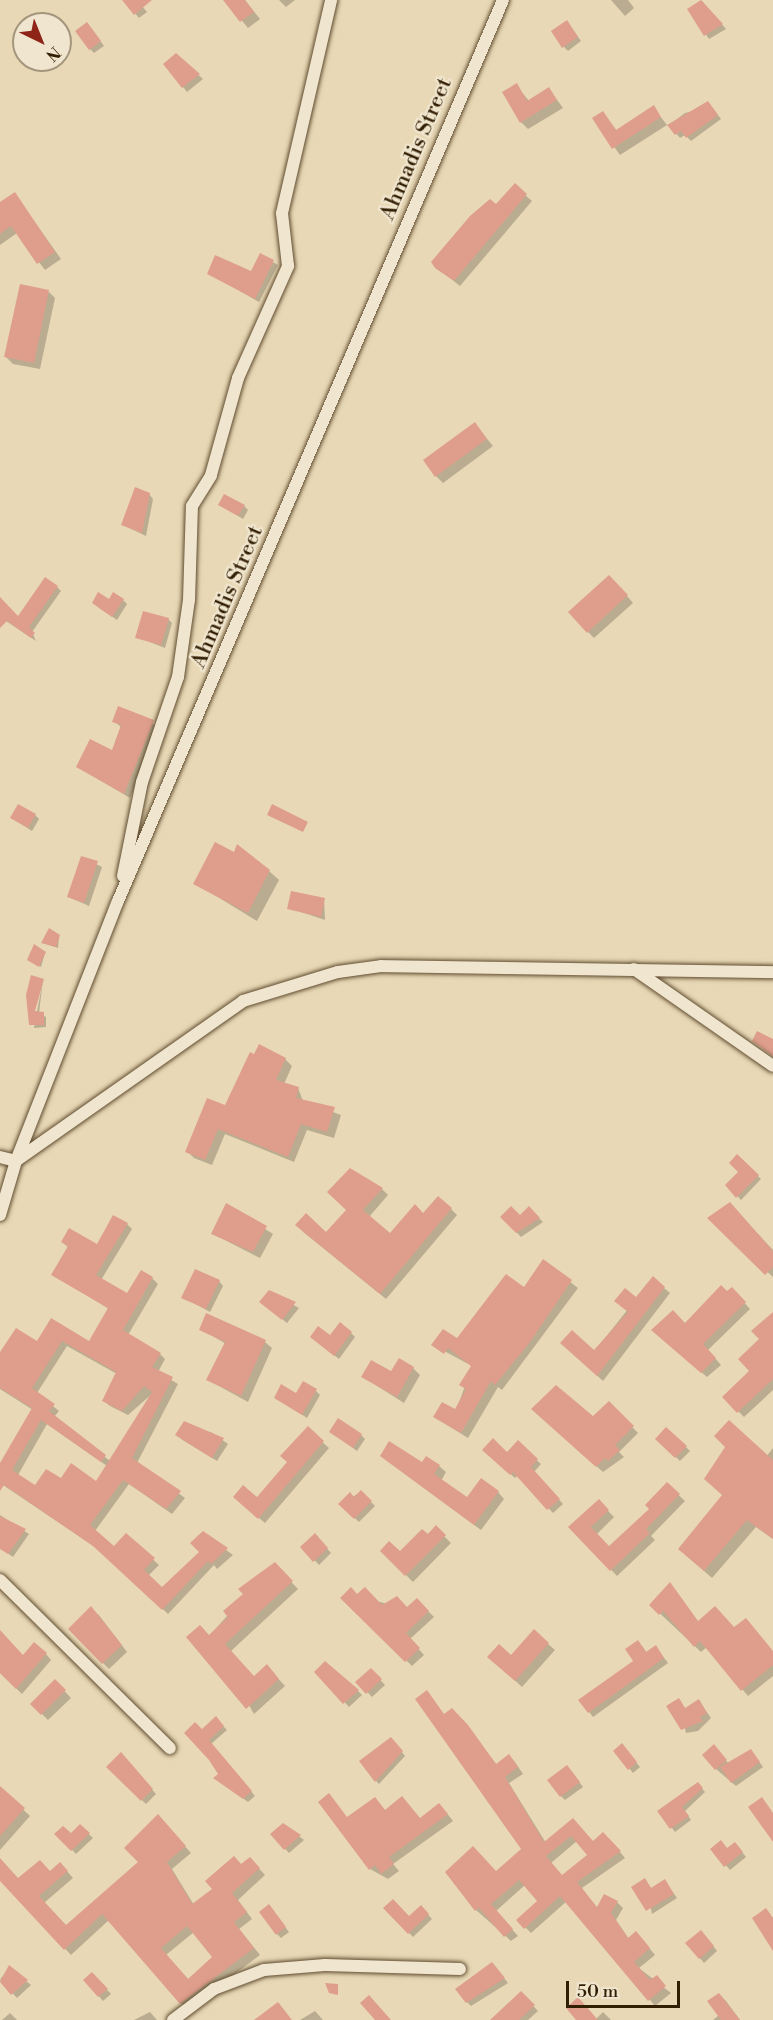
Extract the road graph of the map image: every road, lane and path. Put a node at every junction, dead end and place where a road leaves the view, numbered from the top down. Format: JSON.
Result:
{"nodes":[{"id":1,"x":331,"y":0,"type":"edge"},
{"id":2,"x":503,"y":0,"type":"edge"},
{"id":3,"x":118,"y":901,"type":"junction"},
{"id":4,"x":634,"y":969,"type":"junction"},
{"id":5,"x":773,"y":972,"type":"edge"},
{"id":6,"x":773,"y":1066,"type":"edge"},
{"id":7,"x":0,"y":1157,"type":"edge"},
{"id":8,"x":16,"y":1161,"type":"junction"},
{"id":9,"x":0,"y":1215,"type":"edge"},
{"id":10,"x":0,"y":1580,"type":"edge"},
{"id":11,"x":170,"y":1748,"type":"dead end"},
{"id":12,"x":460,"y":1969,"type":"dead end"},
{"id":13,"x":173,"y":2020,"type":"edge"}],
"edges":[{"from":1,"to":3,"type":"street"},
{"from":2,"to":3,"type":"street","name":"Ahmadis Street"},
{"from":3,"to":8,"type":"street","name":"Ahmadis Street"},
{"from":4,"to":5,"type":"street"},
{"from":4,"to":6,"type":"street"},
{"from":4,"to":8,"type":"street"},
{"from":7,"to":8,"type":"street"},
{"from":8,"to":9,"type":"street","name":"Ahmadis Street"},
{"from":10,"to":11,"type":"street"},
{"from":12,"to":13,"type":"street"}]}
